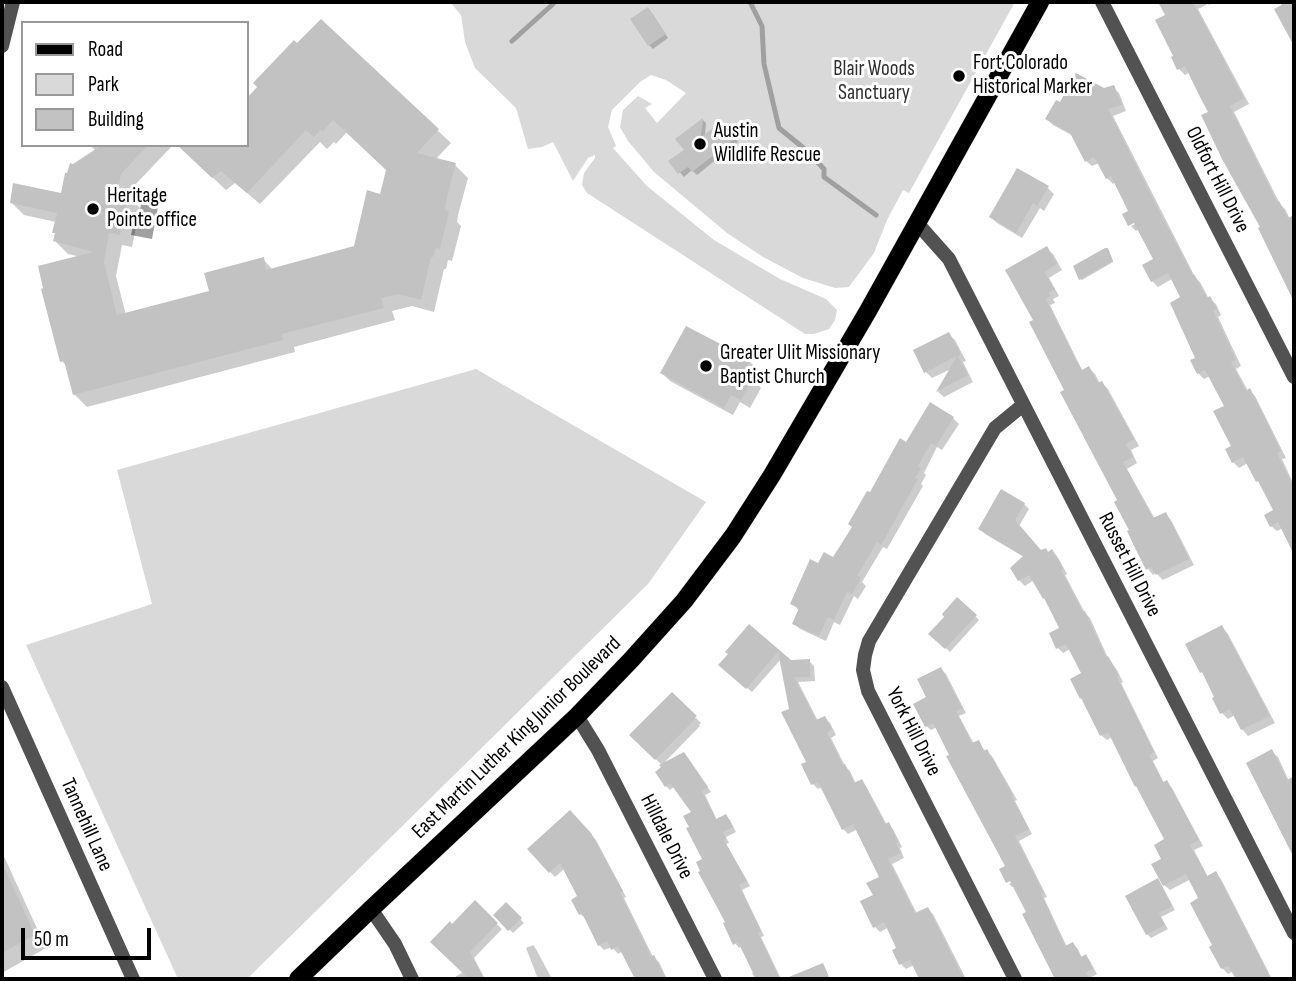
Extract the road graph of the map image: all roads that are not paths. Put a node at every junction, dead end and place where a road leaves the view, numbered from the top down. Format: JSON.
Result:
{"nodes":[{"id":1,"x":13,"y":2,"type":"edge"},
{"id":2,"x":1040,"y":2,"type":"edge"},
{"id":3,"x":1102,"y":2,"type":"edge"},
{"id":4,"x":2,"y":46,"type":"edge"},
{"id":5,"x":917,"y":223,"type":"junction"},
{"id":6,"x":1294,"y":377,"type":"edge"},
{"id":7,"x":1023,"y":405,"type":"junction"},
{"id":8,"x":2,"y":687,"type":"edge"},
{"id":9,"x":577,"y":716,"type":"junction"},
{"id":10,"x":370,"y":909,"type":"junction"},
{"id":11,"x":1294,"y":933,"type":"edge"},
{"id":12,"x":132,"y":979,"type":"edge"},
{"id":13,"x":298,"y":979,"type":"edge"},
{"id":14,"x":412,"y":979,"type":"edge"},
{"id":15,"x":715,"y":979,"type":"edge"},
{"id":16,"x":1015,"y":979,"type":"edge"}],
"edges":[{"from":1,"to":4,"type":"street"},
{"from":2,"to":5,"type":"main road","name":"East Martin Luther King Junior Boulevard"},
{"from":3,"to":6,"type":"street","name":"Oldfort Hill Drive"},
{"from":5,"to":7,"type":"street","name":"Russet Hill Drive"},
{"from":5,"to":9,"type":"main road","name":"East Martin Luther King Junior Boulevard"},
{"from":7,"to":11,"type":"street","name":"Russet Hill Drive"},
{"from":7,"to":16,"type":"street","name":"York Hill Drive"},
{"from":8,"to":12,"type":"street","name":"Tannehill Lane"},
{"from":9,"to":10,"type":"main road","name":"East Martin Luther King Junior Boulevard"},
{"from":9,"to":15,"type":"street","name":"Hilldale Drive"},
{"from":10,"to":13,"type":"main road","name":"East Martin Luther King Junior Boulevard"},
{"from":10,"to":14,"type":"street"}]}
